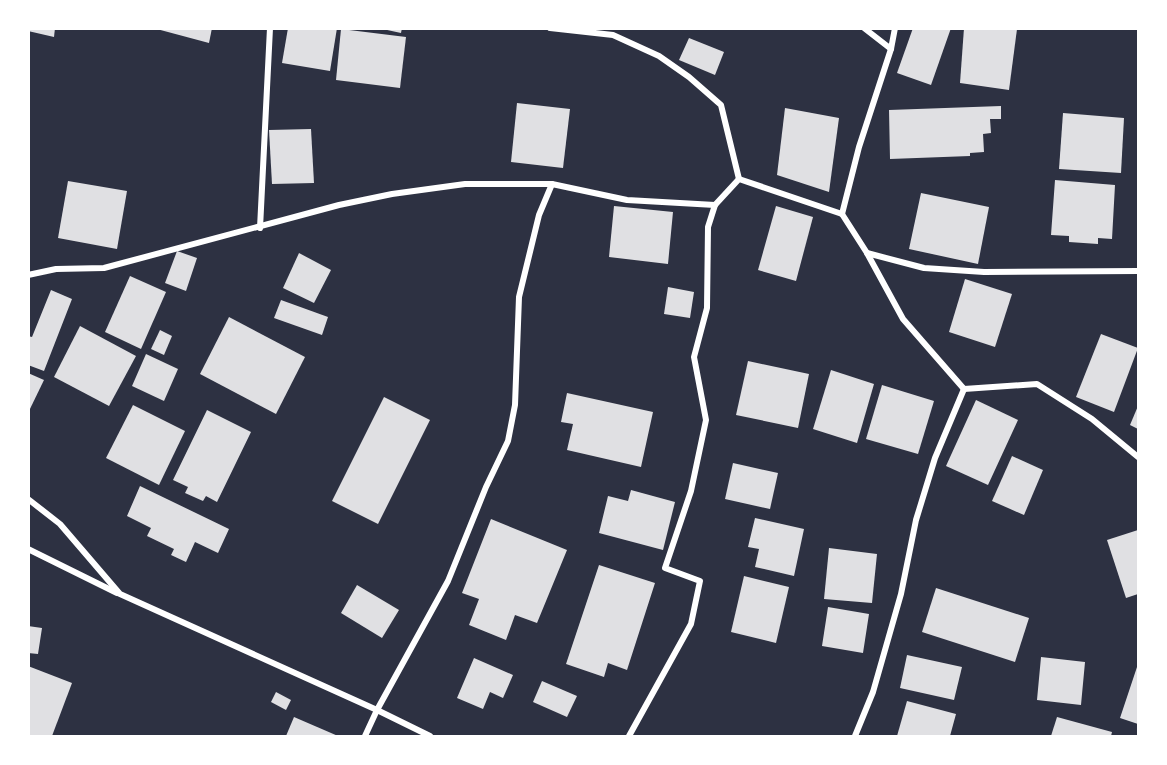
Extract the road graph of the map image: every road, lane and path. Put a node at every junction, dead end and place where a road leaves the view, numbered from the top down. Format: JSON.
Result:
{"nodes":[{"id":1,"x":270,"y":28,"type":"edge"},
{"id":2,"x":550,"y":28,"type":"edge"},
{"id":3,"x":864,"y":28,"type":"edge"},
{"id":4,"x":895,"y":28,"type":"edge"},
{"id":5,"x":563,"y":30,"type":"edge"},
{"id":6,"x":891,"y":49,"type":"junction"},
{"id":7,"x":739,"y":179,"type":"junction"},
{"id":8,"x":552,"y":184,"type":"junction"},
{"id":9,"x":715,"y":205,"type":"junction"},
{"id":10,"x":842,"y":214,"type":"junction"},
{"id":11,"x":260,"y":228,"type":"junction"},
{"id":12,"x":867,"y":253,"type":"junction"},
{"id":13,"x":1138,"y":271,"type":"edge"},
{"id":14,"x":28,"y":275,"type":"edge"},
{"id":15,"x":964,"y":389,"type":"junction"},
{"id":16,"x":1138,"y":457,"type":"edge"},
{"id":17,"x":28,"y":500,"type":"edge"},
{"id":18,"x":28,"y":549,"type":"edge"},
{"id":19,"x":120,"y":594,"type":"junction"},
{"id":20,"x":377,"y":710,"type":"junction"},
{"id":21,"x":365,"y":736,"type":"edge"},
{"id":22,"x":430,"y":736,"type":"edge"},
{"id":23,"x":629,"y":736,"type":"edge"},
{"id":24,"x":855,"y":736,"type":"edge"}],
"edges":[{"from":1,"to":11,"type":"street"},
{"from":2,"to":5,"type":"street"},
{"from":3,"to":6,"type":"street"},
{"from":4,"to":6,"type":"street"},
{"from":5,"to":7,"type":"street"},
{"from":6,"to":10,"type":"street"},
{"from":7,"to":9,"type":"street"},
{"from":7,"to":10,"type":"street"},
{"from":8,"to":9,"type":"street"},
{"from":8,"to":11,"type":"street"},
{"from":8,"to":20,"type":"street"},
{"from":9,"to":23,"type":"street"},
{"from":10,"to":12,"type":"street"},
{"from":11,"to":14,"type":"street"},
{"from":12,"to":13,"type":"street"},
{"from":12,"to":15,"type":"street"},
{"from":15,"to":16,"type":"street"},
{"from":15,"to":24,"type":"street"},
{"from":17,"to":19,"type":"street"},
{"from":18,"to":19,"type":"street"},
{"from":19,"to":20,"type":"street"},
{"from":20,"to":21,"type":"street"},
{"from":20,"to":22,"type":"street"}]}
